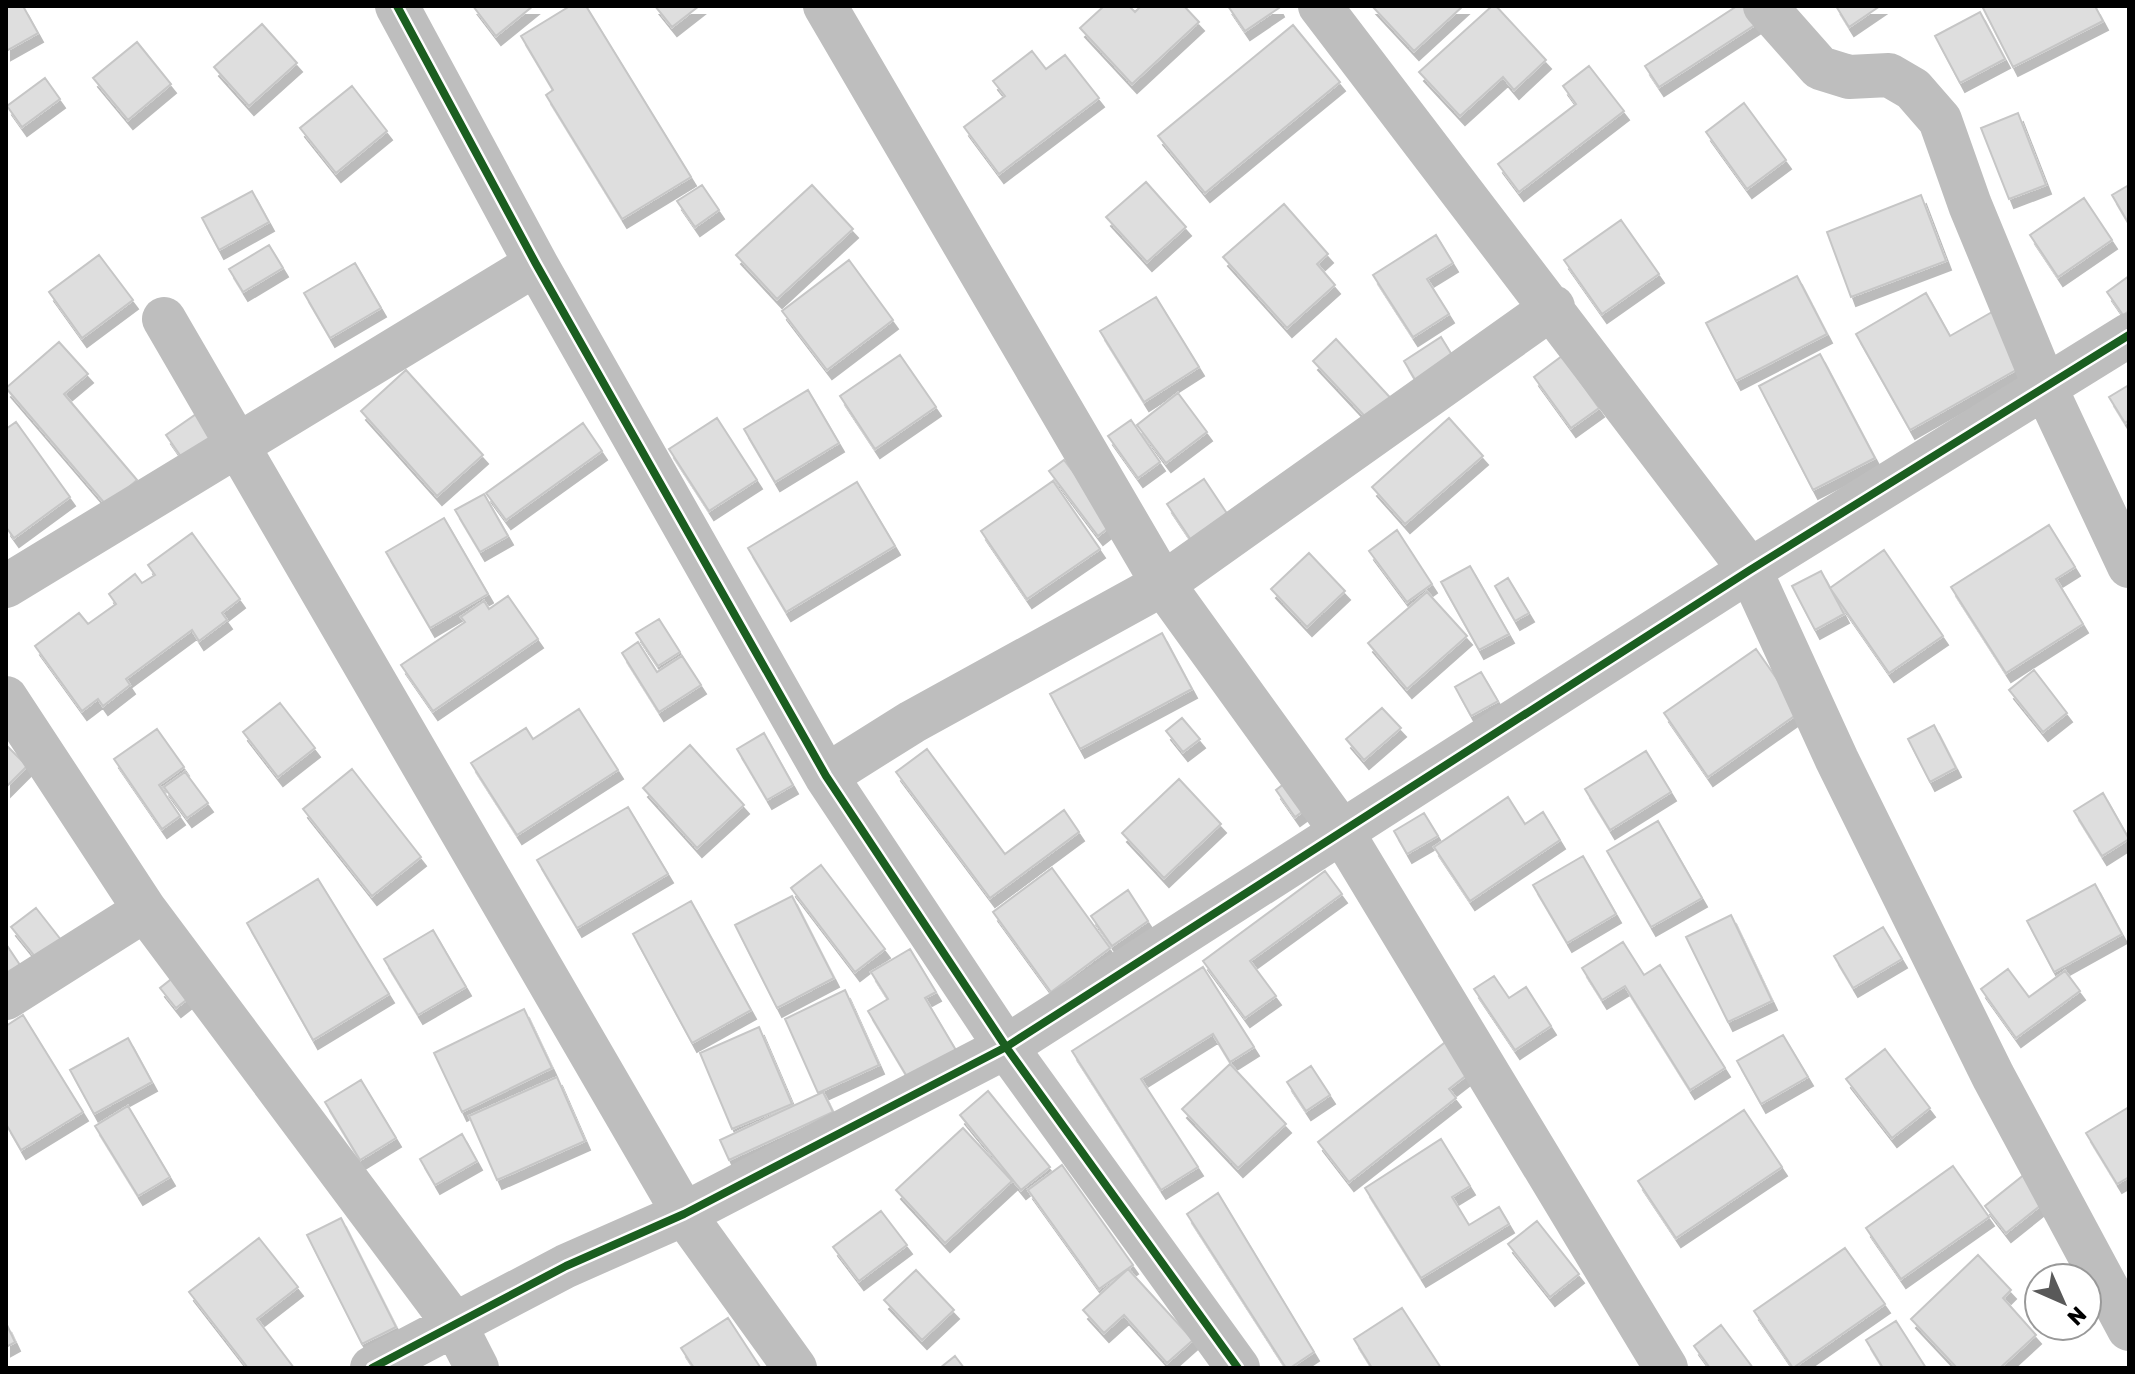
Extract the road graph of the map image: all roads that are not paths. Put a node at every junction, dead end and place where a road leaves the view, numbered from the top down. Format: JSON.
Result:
{"nodes":[{"id":1,"x":397,"y":6,"type":"edge"},
{"id":2,"x":825,"y":6,"type":"edge"},
{"id":3,"x":1320,"y":6,"type":"edge"},
{"id":4,"x":1765,"y":6,"type":"edge"},
{"id":5,"x":536,"y":264,"type":"junction"},
{"id":6,"x":1553,"y":307,"type":"junction"},
{"id":7,"x":164,"y":319,"type":"dead end"},
{"id":8,"x":2129,"y":335,"type":"edge"},
{"id":9,"x":2046,"y":389,"type":"junction"},
{"id":10,"x":238,"y":445,"type":"junction"},
{"id":11,"x":2129,"y":566,"type":"edge"},
{"id":12,"x":1750,"y":570,"type":"junction"},
{"id":13,"x":1163,"y":584,"type":"junction"},
{"id":14,"x":6,"y":586,"type":"edge"},
{"id":15,"x":6,"y":698,"type":"edge"},
{"id":16,"x":826,"y":776,"type":"junction"},
{"id":17,"x":1342,"y":832,"type":"junction"},
{"id":18,"x":145,"y":910,"type":"junction"},
{"id":19,"x":6,"y":998,"type":"edge"},
{"id":20,"x":1006,"y":1047,"type":"junction"},
{"id":21,"x":684,"y":1214,"type":"junction"},
{"id":22,"x":455,"y":1325,"type":"junction"},
{"id":23,"x":2129,"y":1329,"type":"edge"},
{"id":24,"x":372,"y":1368,"type":"edge"},
{"id":25,"x":477,"y":1368,"type":"edge"},
{"id":26,"x":795,"y":1368,"type":"edge"},
{"id":27,"x":1238,"y":1368,"type":"edge"},
{"id":28,"x":1666,"y":1368,"type":"edge"}],
"edges":[{"from":1,"to":5,"type":"street"},
{"from":2,"to":13,"type":"street"},
{"from":3,"to":6,"type":"street"},
{"from":4,"to":9,"type":"street"},
{"from":5,"to":10,"type":"street"},
{"from":5,"to":16,"type":"street"},
{"from":6,"to":12,"type":"street"},
{"from":6,"to":13,"type":"street"},
{"from":7,"to":10,"type":"street"},
{"from":8,"to":9,"type":"street"},
{"from":9,"to":11,"type":"street"},
{"from":9,"to":12,"type":"street"},
{"from":10,"to":14,"type":"street"},
{"from":10,"to":21,"type":"street"},
{"from":12,"to":17,"type":"street"},
{"from":12,"to":23,"type":"street"},
{"from":13,"to":16,"type":"street"},
{"from":13,"to":17,"type":"street"},
{"from":15,"to":18,"type":"street"},
{"from":16,"to":20,"type":"street"},
{"from":17,"to":20,"type":"street"},
{"from":17,"to":28,"type":"street"},
{"from":18,"to":19,"type":"street"},
{"from":18,"to":22,"type":"street"},
{"from":20,"to":21,"type":"street"},
{"from":20,"to":27,"type":"street"},
{"from":21,"to":22,"type":"street"},
{"from":21,"to":26,"type":"street"},
{"from":22,"to":24,"type":"street"},
{"from":22,"to":25,"type":"street"}]}
